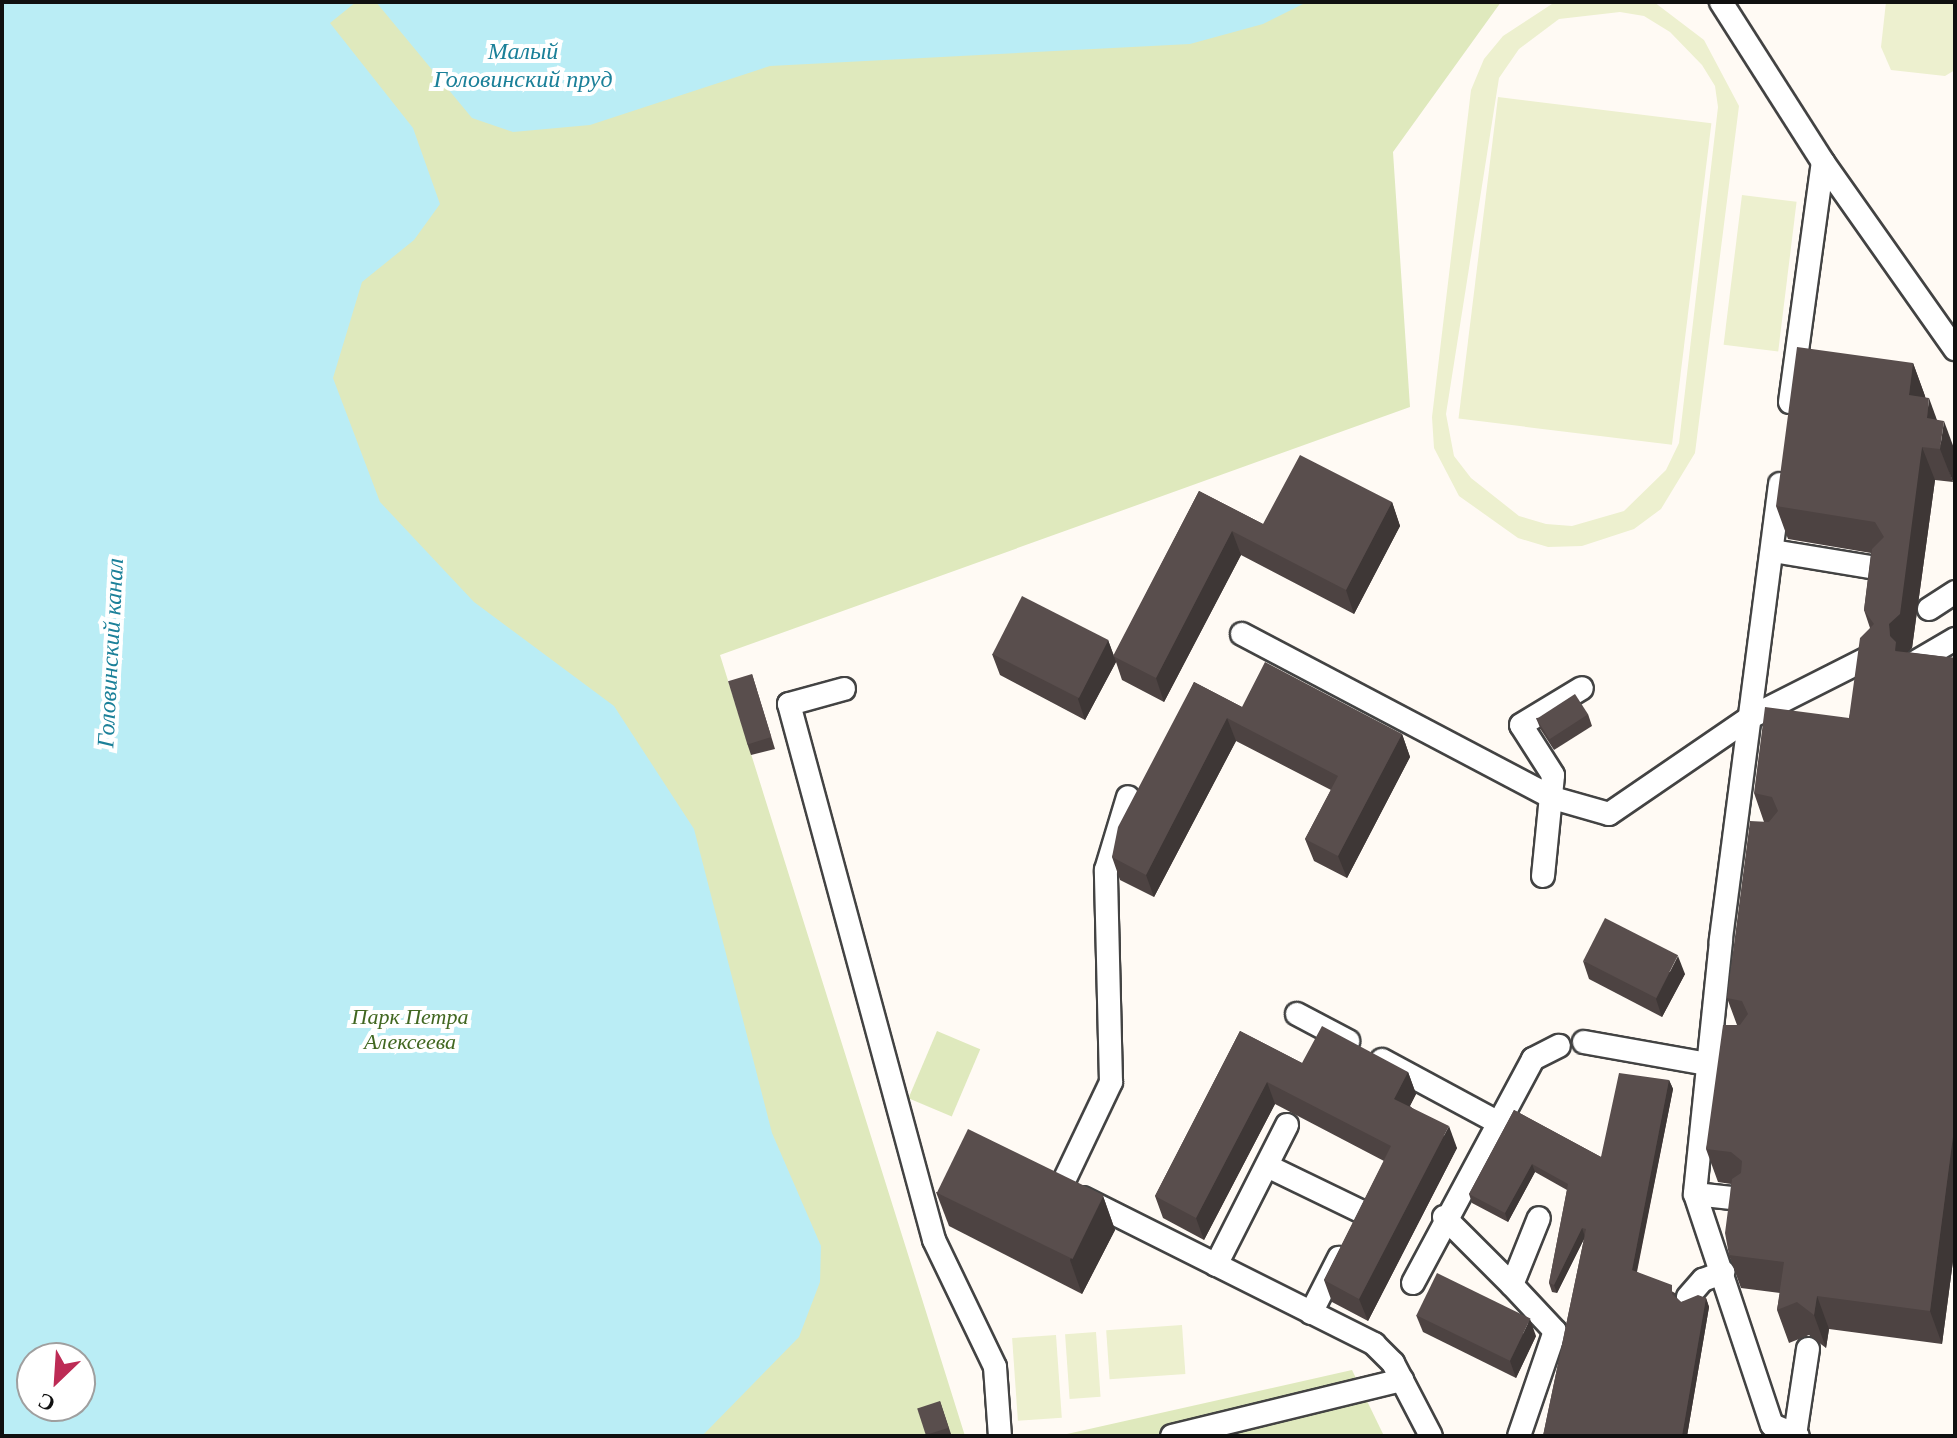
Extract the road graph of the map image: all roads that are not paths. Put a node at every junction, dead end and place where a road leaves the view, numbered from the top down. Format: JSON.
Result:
{"nodes":[{"id":1,"x":1721,"y":2,"type":"edge"},
{"id":2,"x":1823,"y":162,"type":"junction"},
{"id":3,"x":1955,"y":349,"type":"edge"},
{"id":4,"x":1788,"y":420,"type":"edge"},
{"id":5,"x":1783,"y":465,"type":"edge"},
{"id":6,"x":1773,"y":551,"type":"junction"},
{"id":7,"x":1882,"y":569,"type":"edge"},
{"id":8,"x":1955,"y":592,"type":"edge"},
{"id":9,"x":1929,"y":609,"type":"dead end"},
{"id":10,"x":1242,"y":634,"type":"dead end"},
{"id":11,"x":1955,"y":639,"type":"edge"},
{"id":12,"x":1872,"y":656,"type":"edge"},
{"id":13,"x":1914,"y":663,"type":"edge"},
{"id":14,"x":1582,"y":688,"type":"dead end"},
{"id":15,"x":844,"y":689,"type":"dead end"},
{"id":16,"x":1749,"y":718,"type":"junction"},
{"id":17,"x":1128,"y":797,"type":"dead end"},
{"id":18,"x":1553,"y":798,"type":"junction"},
{"id":19,"x":1734,"y":837,"type":"junction"},
{"id":20,"x":1762,"y":840,"type":"edge"},
{"id":21,"x":1543,"y":876,"type":"dead end"},
{"id":22,"x":1297,"y":1014,"type":"dead end"},
{"id":23,"x":1709,"y":1041,"type":"junction"},
{"id":24,"x":1584,"y":1042,"type":"dead end"},
{"id":25,"x":1734,"y":1044,"type":"edge"},
{"id":26,"x":1559,"y":1046,"type":"dead end"},
{"id":27,"x":1707,"y":1064,"type":"junction"},
{"id":28,"x":1497,"y":1122,"type":"junction"},
{"id":29,"x":1287,"y":1125,"type":"dead end"},
{"id":30,"x":1267,"y":1166,"type":"junction"},
{"id":31,"x":1033,"y":1173,"type":"edge"},
{"id":32,"x":1061,"y":1187,"type":"junction"},
{"id":33,"x":1375,"y":1188,"type":"edge"},
{"id":34,"x":1695,"y":1194,"type":"junction"},
{"id":35,"x":1741,"y":1199,"type":"edge"},
{"id":36,"x":1362,"y":1212,"type":"junction"},
{"id":37,"x":1444,"y":1217,"type":"junction"},
{"id":38,"x":1539,"y":1218,"type":"dead end"},
{"id":39,"x":1216,"y":1265,"type":"junction"},
{"id":40,"x":1724,"y":1272,"type":"junction"},
{"id":41,"x":1413,"y":1283,"type":"dead end"},
{"id":42,"x":1512,"y":1285,"type":"junction"},
{"id":43,"x":1688,"y":1297,"type":"edge"},
{"id":44,"x":1311,"y":1313,"type":"junction"},
{"id":45,"x":1808,"y":1349,"type":"dead end"},
{"id":46,"x":1398,"y":1371,"type":"junction"},
{"id":47,"x":1796,"y":1435,"type":"edge"},
{"id":48,"x":1000,"y":1436,"type":"edge"},
{"id":49,"x":1172,"y":1436,"type":"edge"},
{"id":50,"x":1431,"y":1436,"type":"edge"},
{"id":51,"x":1519,"y":1436,"type":"edge"}],
"edges":[{"from":1,"to":2,"type":"lane"},
{"from":2,"to":3,"type":"lane"},
{"from":2,"to":4,"type":"lane"},
{"from":5,"to":6,"type":"lane"},
{"from":6,"to":7,"type":"lane"},
{"from":6,"to":16,"type":"lane"},
{"from":8,"to":9,"type":"lane"},
{"from":10,"to":18,"type":"lane"},
{"from":11,"to":13,"type":"lane"},
{"from":12,"to":16,"type":"lane"},
{"from":14,"to":18,"type":"lane"},
{"from":15,"to":48,"type":"lane"},
{"from":16,"to":18,"type":"lane"},
{"from":16,"to":19,"type":"lane"},
{"from":17,"to":32,"type":"lane"},
{"from":18,"to":21,"type":"lane"},
{"from":19,"to":20,"type":"lane"},
{"from":19,"to":23,"type":"lane"},
{"from":22,"to":28,"type":"lane"},
{"from":23,"to":25,"type":"lane"},
{"from":23,"to":27,"type":"lane"},
{"from":24,"to":27,"type":"lane"},
{"from":26,"to":28,"type":"lane"},
{"from":27,"to":34,"type":"lane"},
{"from":28,"to":37,"type":"lane"},
{"from":29,"to":30,"type":"lane"},
{"from":30,"to":36,"type":"lane"},
{"from":30,"to":39,"type":"lane"},
{"from":31,"to":32,"type":"lane"},
{"from":32,"to":39,"type":"lane"},
{"from":33,"to":36,"type":"lane"},
{"from":34,"to":35,"type":"lane"},
{"from":34,"to":40,"type":"lane"},
{"from":36,"to":44,"type":"lane"},
{"from":37,"to":41,"type":"lane"},
{"from":37,"to":42,"type":"lane"},
{"from":38,"to":42,"type":"lane"},
{"from":39,"to":44,"type":"lane"},
{"from":40,"to":43,"type":"lane"},
{"from":40,"to":47,"type":"lane"},
{"from":42,"to":51,"type":"lane"},
{"from":44,"to":46,"type":"lane"},
{"from":45,"to":47,"type":"lane"},
{"from":46,"to":49,"type":"lane"},
{"from":46,"to":50,"type":"lane"}]}
